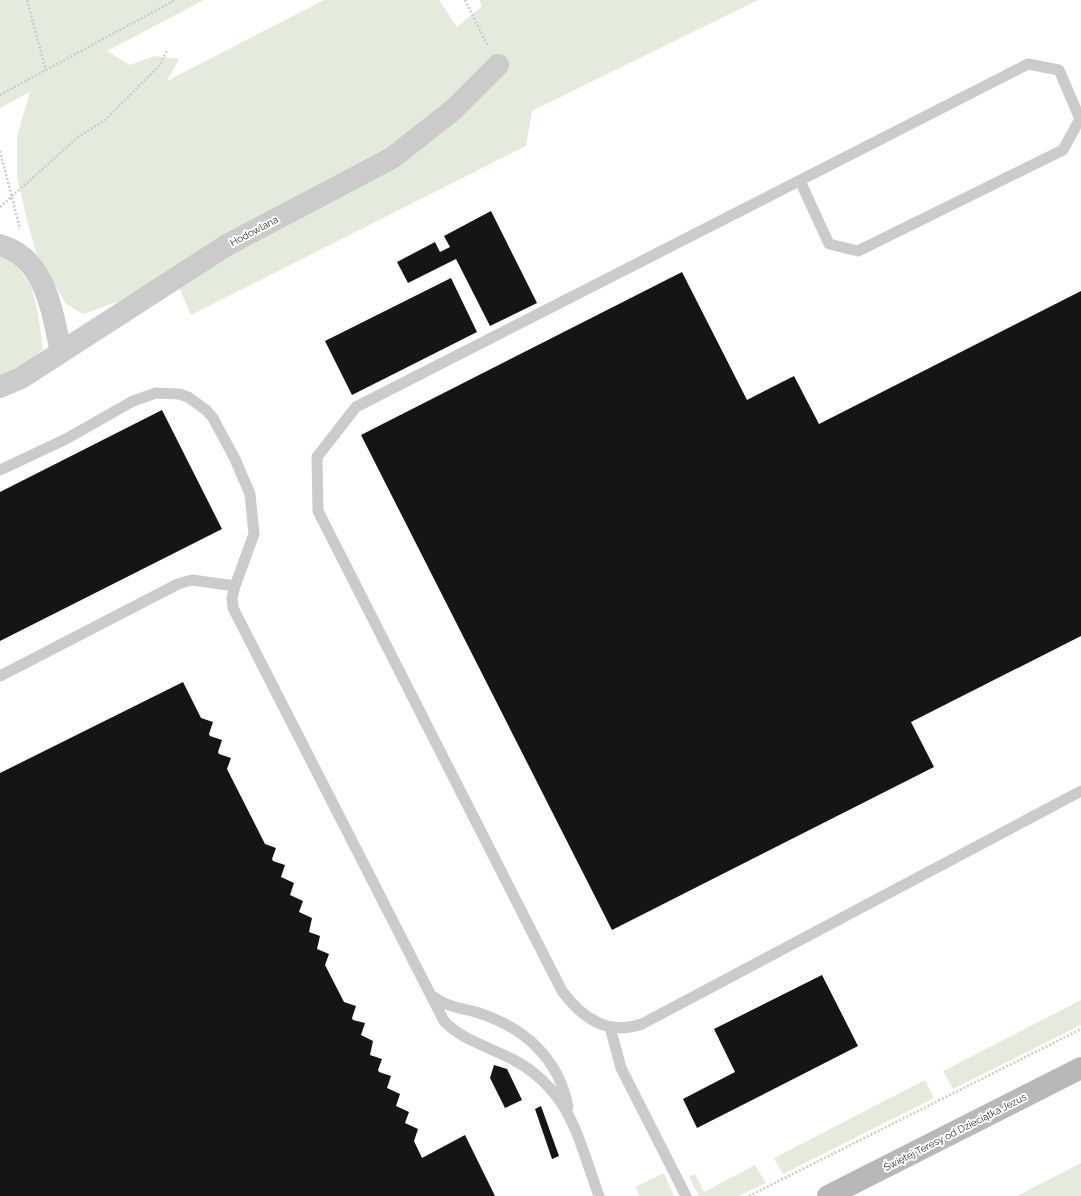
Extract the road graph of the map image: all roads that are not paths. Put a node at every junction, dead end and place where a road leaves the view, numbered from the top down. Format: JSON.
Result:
{"nodes":[{"id":1,"x":498,"y":65,"type":"road end"},
{"id":2,"x":800,"y":181,"type":"junction"},
{"id":3,"x":0,"y":245,"type":"edge"},
{"id":4,"x":61,"y":352,"type":"junction"},
{"id":5,"x":0,"y":387,"type":"edge"},
{"id":6,"x":0,"y":470,"type":"edge"},
{"id":7,"x":234,"y":586,"type":"junction"},
{"id":8,"x":0,"y":676,"type":"edge"},
{"id":9,"x":1081,"y":791,"type":"edge"},
{"id":10,"x":430,"y":995,"type":"junction"},
{"id":11,"x":610,"y":1027,"type":"junction"},
{"id":12,"x":1081,"y":1068,"type":"edge"},
{"id":13,"x":569,"y":1114,"type":"junction"},
{"id":14,"x":598,"y":1193,"type":"edge"},
{"id":15,"x":686,"y":1196,"type":"edge"},
{"id":16,"x":828,"y":1196,"type":"edge"}],
"edges":[{"from":1,"to":4,"type":"street","name":"Hodowlana"},
{"from":2,"to":2,"type":"lane"},
{"from":2,"to":11,"type":"lane"},
{"from":3,"to":4,"type":"street"},
{"from":4,"to":5,"type":"street","name":"Hodowlana"},
{"from":6,"to":7,"type":"lane"},
{"from":7,"to":8,"type":"lane"},
{"from":7,"to":10,"type":"lane"},
{"from":9,"to":11,"type":"lane"},
{"from":10,"to":13,"type":"lane"},
{"from":10,"to":13,"type":"lane"},
{"from":11,"to":15,"type":"lane"},
{"from":12,"to":16,"type":"street","name":"Świętej Teresy od Dzieciątka Jezus"},
{"from":13,"to":14,"type":"lane"}]}
